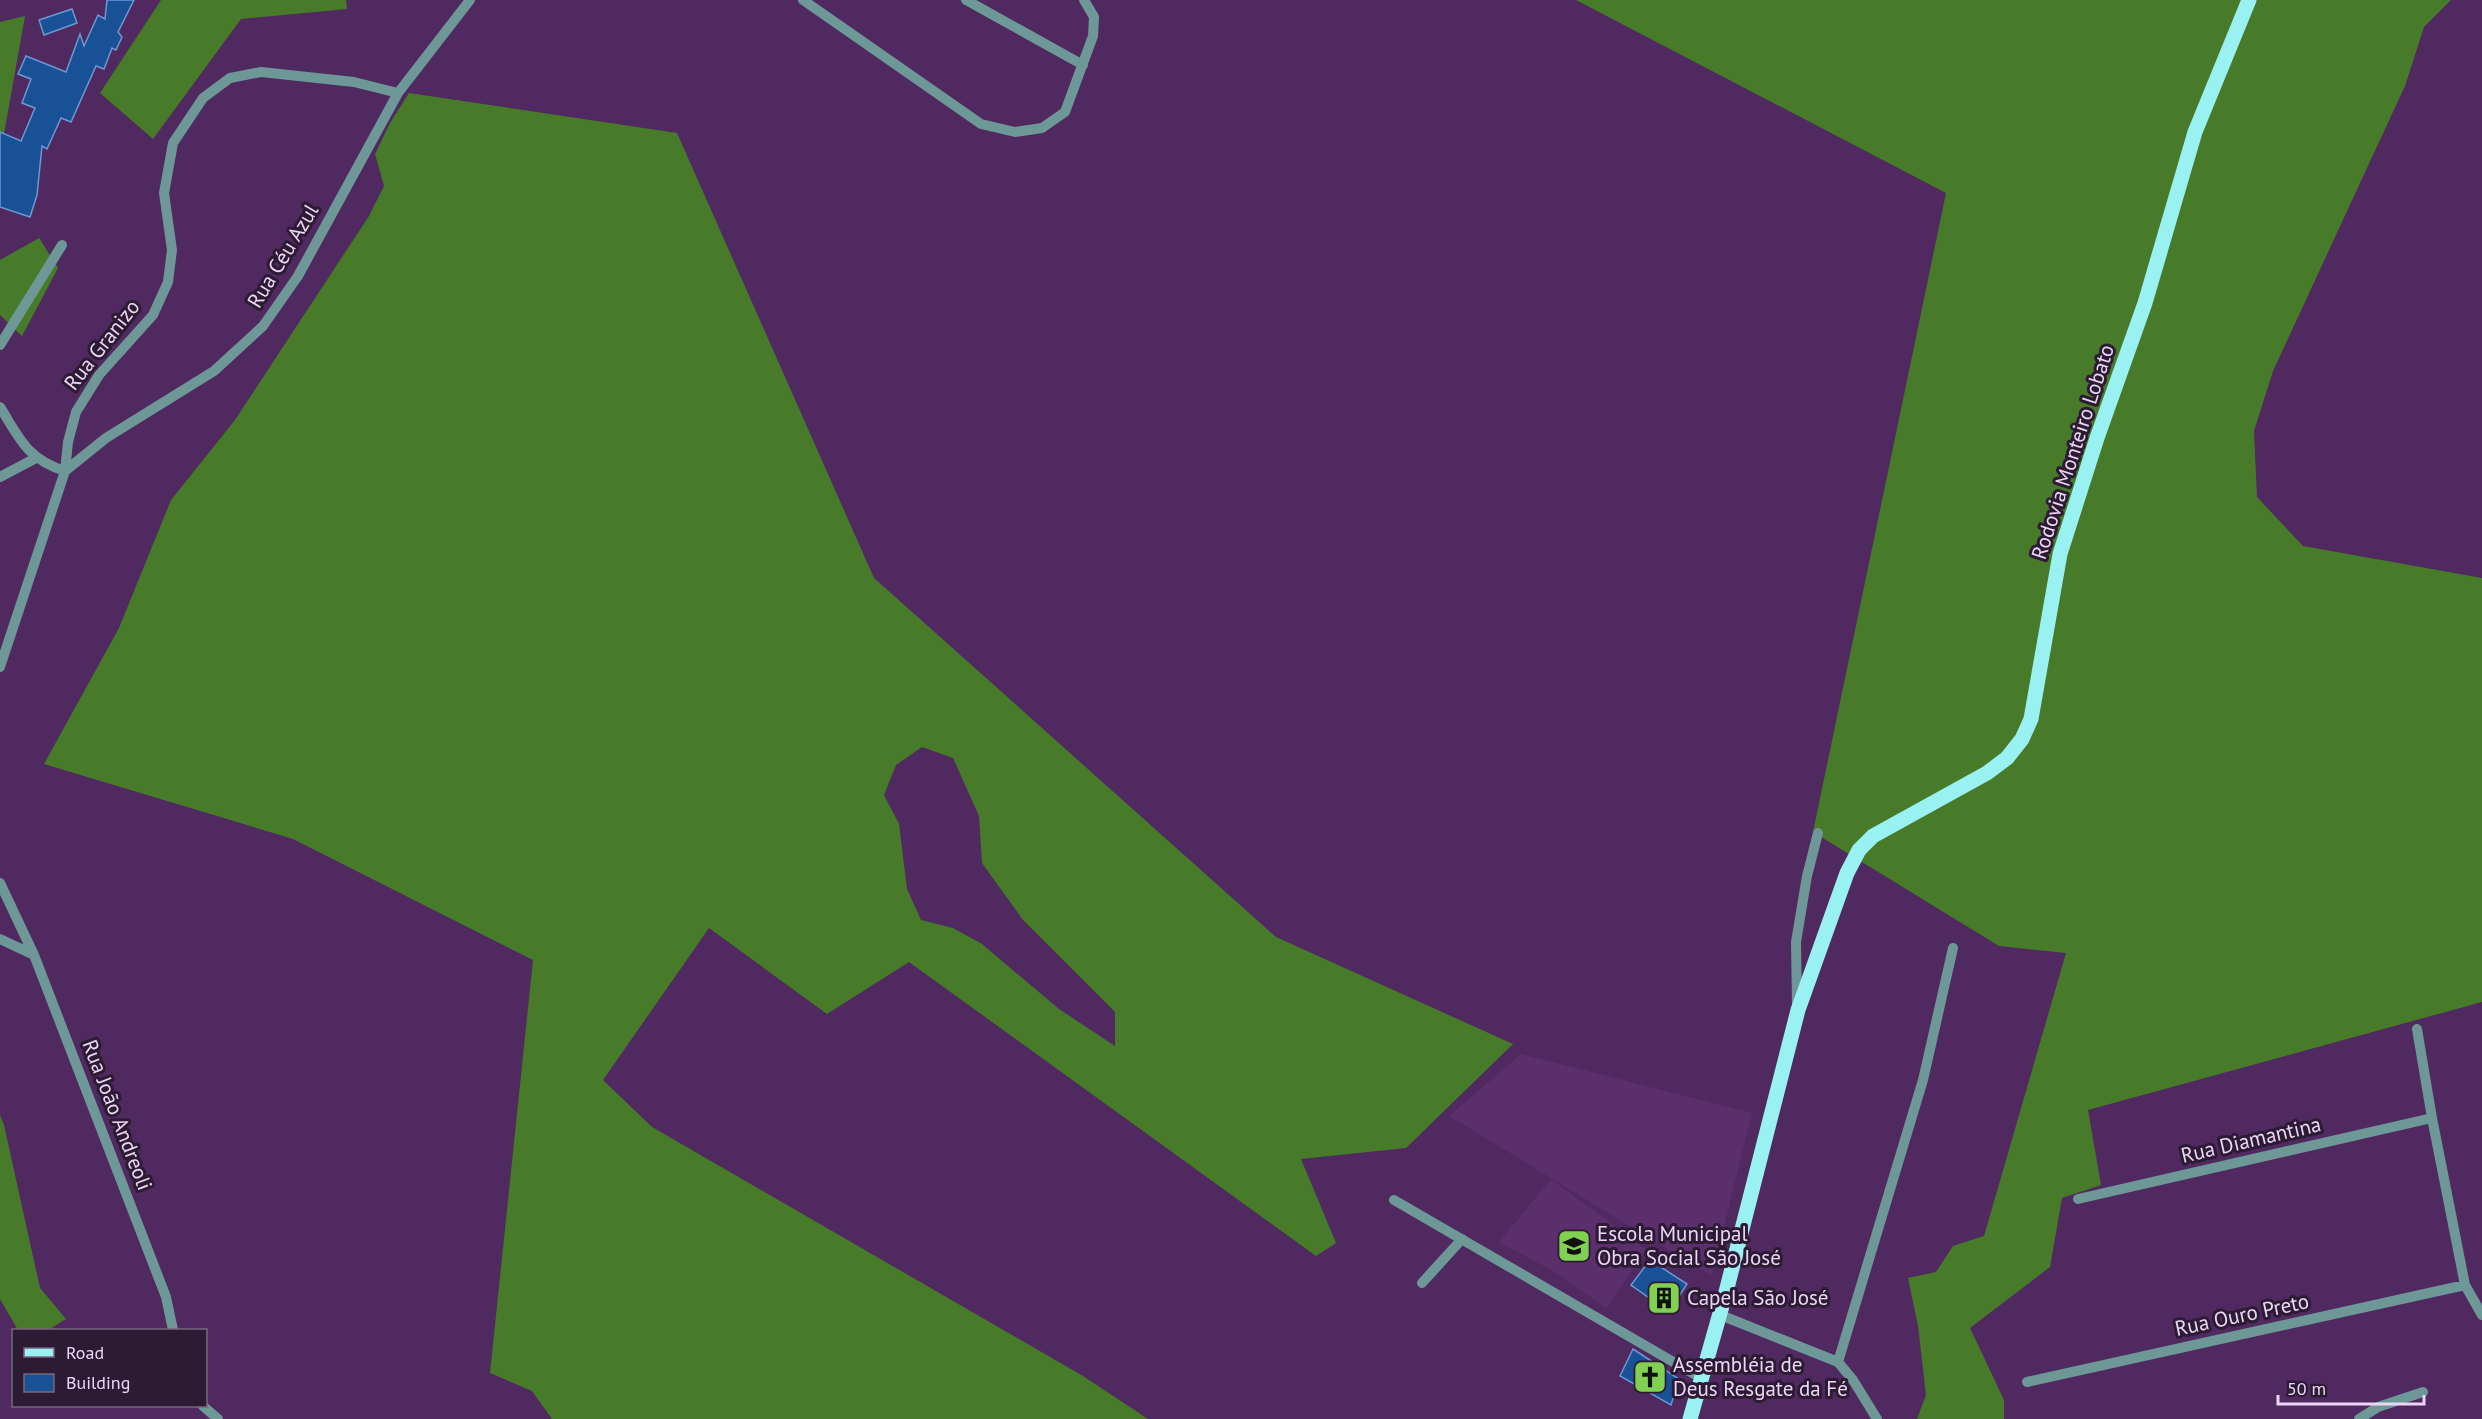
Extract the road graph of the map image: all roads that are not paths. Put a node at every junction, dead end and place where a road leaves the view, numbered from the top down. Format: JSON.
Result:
{"nodes":[{"id":1,"x":470,"y":0,"type":"edge"},
{"id":2,"x":802,"y":0,"type":"edge"},
{"id":3,"x":966,"y":0,"type":"edge"},
{"id":4,"x":1084,"y":0,"type":"edge"},
{"id":5,"x":2249,"y":0,"type":"edge"},
{"id":6,"x":1083,"y":65,"type":"junction"},
{"id":7,"x":398,"y":93,"type":"junction"},
{"id":8,"x":62,"y":245,"type":"dead end"},
{"id":9,"x":0,"y":345,"type":"edge"},
{"id":10,"x":0,"y":407,"type":"edge"},
{"id":11,"x":36,"y":458,"type":"junction"},
{"id":12,"x":65,"y":471,"type":"junction"},
{"id":13,"x":0,"y":477,"type":"edge"},
{"id":14,"x":0,"y":667,"type":"edge"},
{"id":15,"x":1818,"y":833,"type":"dead end"},
{"id":16,"x":0,"y":884,"type":"edge"},
{"id":17,"x":0,"y":939,"type":"edge"},
{"id":18,"x":1953,"y":948,"type":"dead end"},
{"id":19,"x":34,"y":955,"type":"junction"},
{"id":20,"x":1798,"y":1010,"type":"junction"},
{"id":21,"x":2418,"y":1029,"type":"dead end"},
{"id":22,"x":2432,"y":1118,"type":"junction"},
{"id":23,"x":2078,"y":1199,"type":"dead end"},
{"id":24,"x":1394,"y":1200,"type":"dead end"},
{"id":25,"x":1462,"y":1239,"type":"junction"},
{"id":26,"x":1422,"y":1283,"type":"dead end"},
{"id":27,"x":2465,"y":1285,"type":"junction"},
{"id":28,"x":1718,"y":1314,"type":"junction"},
{"id":29,"x":2482,"y":1315,"type":"edge"},
{"id":30,"x":173,"y":1329,"type":"edge"},
{"id":31,"x":1838,"y":1362,"type":"junction"},
{"id":32,"x":1701,"y":1378,"type":"junction"},
{"id":33,"x":2027,"y":1382,"type":"dead end"},
{"id":34,"x":2423,"y":1392,"type":"dead end"},
{"id":35,"x":204,"y":1407,"type":"edge"},
{"id":36,"x":218,"y":1419,"type":"edge"},
{"id":37,"x":1690,"y":1419,"type":"edge"},
{"id":38,"x":1877,"y":1419,"type":"edge"},
{"id":39,"x":2359,"y":1419,"type":"edge"}],
"edges":[{"from":1,"to":7,"type":"street","name":"Rua Céu Azul"},
{"from":2,"to":6,"type":"street"},
{"from":3,"to":6,"type":"street"},
{"from":4,"to":6,"type":"street"},
{"from":5,"to":20,"type":"main road","name":"Rodovia Monteiro Lobato"},
{"from":7,"to":12,"type":"street","name":"Rua Céu Azul"},
{"from":7,"to":12,"type":"street","name":"Rua Granizo"},
{"from":8,"to":9,"type":"street"},
{"from":10,"to":11,"type":"street"},
{"from":11,"to":12,"type":"street"},
{"from":11,"to":13,"type":"street"},
{"from":12,"to":14,"type":"street","name":"Rua Granizo"},
{"from":15,"to":20,"type":"street"},
{"from":16,"to":19,"type":"street","name":"Rua João Andreoli"},
{"from":17,"to":19,"type":"street"},
{"from":18,"to":31,"type":"street"},
{"from":19,"to":30,"type":"street","name":"Rua João Andreoli"},
{"from":20,"to":28,"type":"main road","name":"Rodovia Monteiro Lobato"},
{"from":21,"to":22,"type":"street"},
{"from":22,"to":23,"type":"street","name":"Rua Diamantina"},
{"from":22,"to":27,"type":"street"},
{"from":24,"to":25,"type":"street"},
{"from":25,"to":26,"type":"street"},
{"from":25,"to":32,"type":"street"},
{"from":27,"to":29,"type":"street"},
{"from":27,"to":33,"type":"street","name":"Rua Ouro Preto"},
{"from":28,"to":31,"type":"street"},
{"from":28,"to":32,"type":"main road","name":"Rodovia Monteiro Lobato"},
{"from":31,"to":38,"type":"street"},
{"from":32,"to":37,"type":"main road","name":"Rodovia Monteiro Lobato"},
{"from":34,"to":39,"type":"street"},
{"from":35,"to":36,"type":"street"}]}
